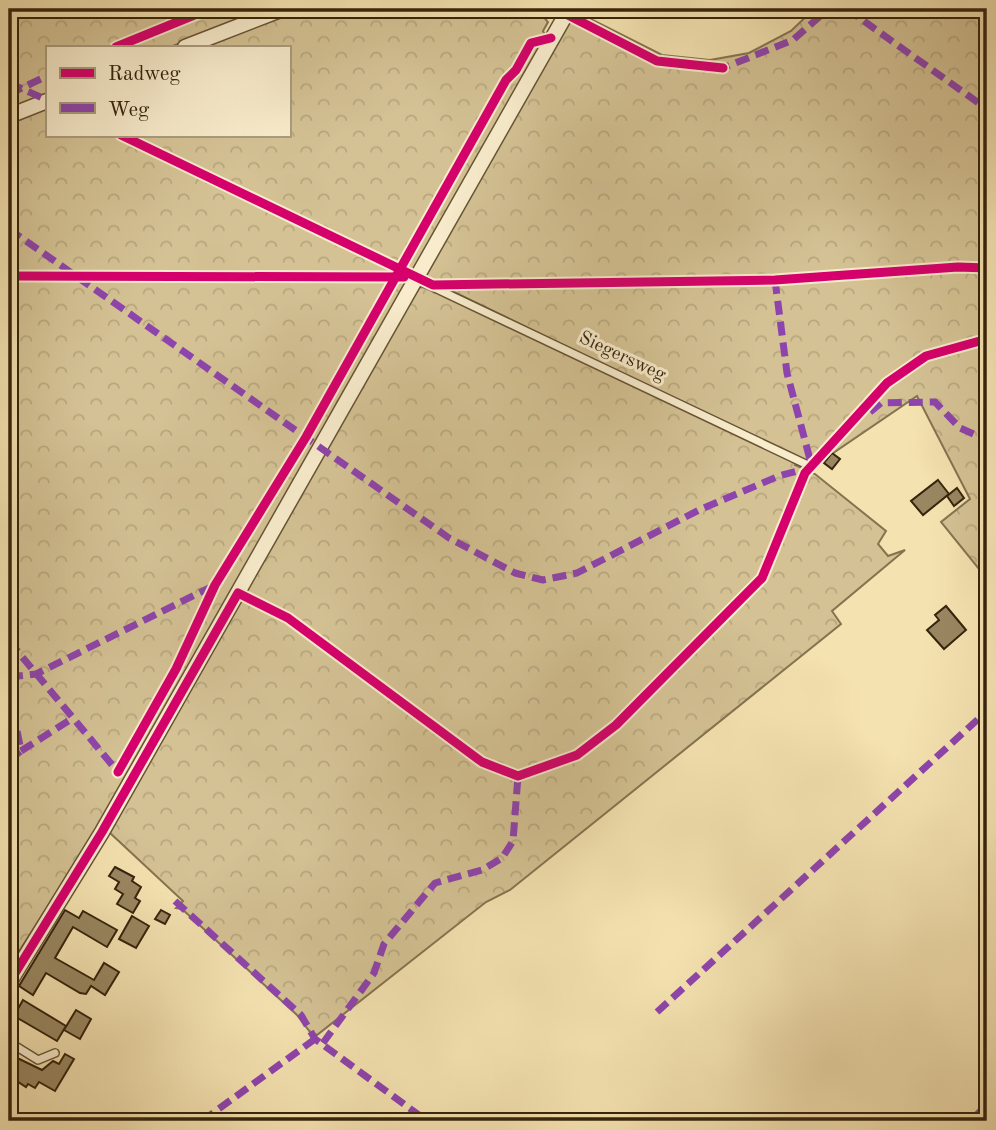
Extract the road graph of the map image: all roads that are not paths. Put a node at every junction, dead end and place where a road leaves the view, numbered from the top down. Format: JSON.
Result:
{"nodes":[{"id":1,"x":283,"y":9,"type":"edge"},
{"id":2,"x":569,"y":9,"type":"edge"},
{"id":3,"x":188,"y":46,"type":"edge"},
{"id":4,"x":46,"y":101,"type":"edge"},
{"id":5,"x":9,"y":116,"type":"edge"},
{"id":6,"x":416,"y":279,"type":"junction"},
{"id":7,"x":812,"y":467,"type":"dead end"},
{"id":8,"x":9,"y":983,"type":"edge"},
{"id":9,"x":9,"y":1042,"type":"edge"},
{"id":10,"x":55,"y":1053,"type":"dead end"}],
"edges":[{"from":1,"to":3,"type":"street"},
{"from":2,"to":6,"type":"street"},
{"from":4,"to":5,"type":"street"},
{"from":6,"to":7,"type":"lane","name":"Siegersweg"},
{"from":6,"to":8,"type":"street"},
{"from":9,"to":10,"type":"lane"}]}
